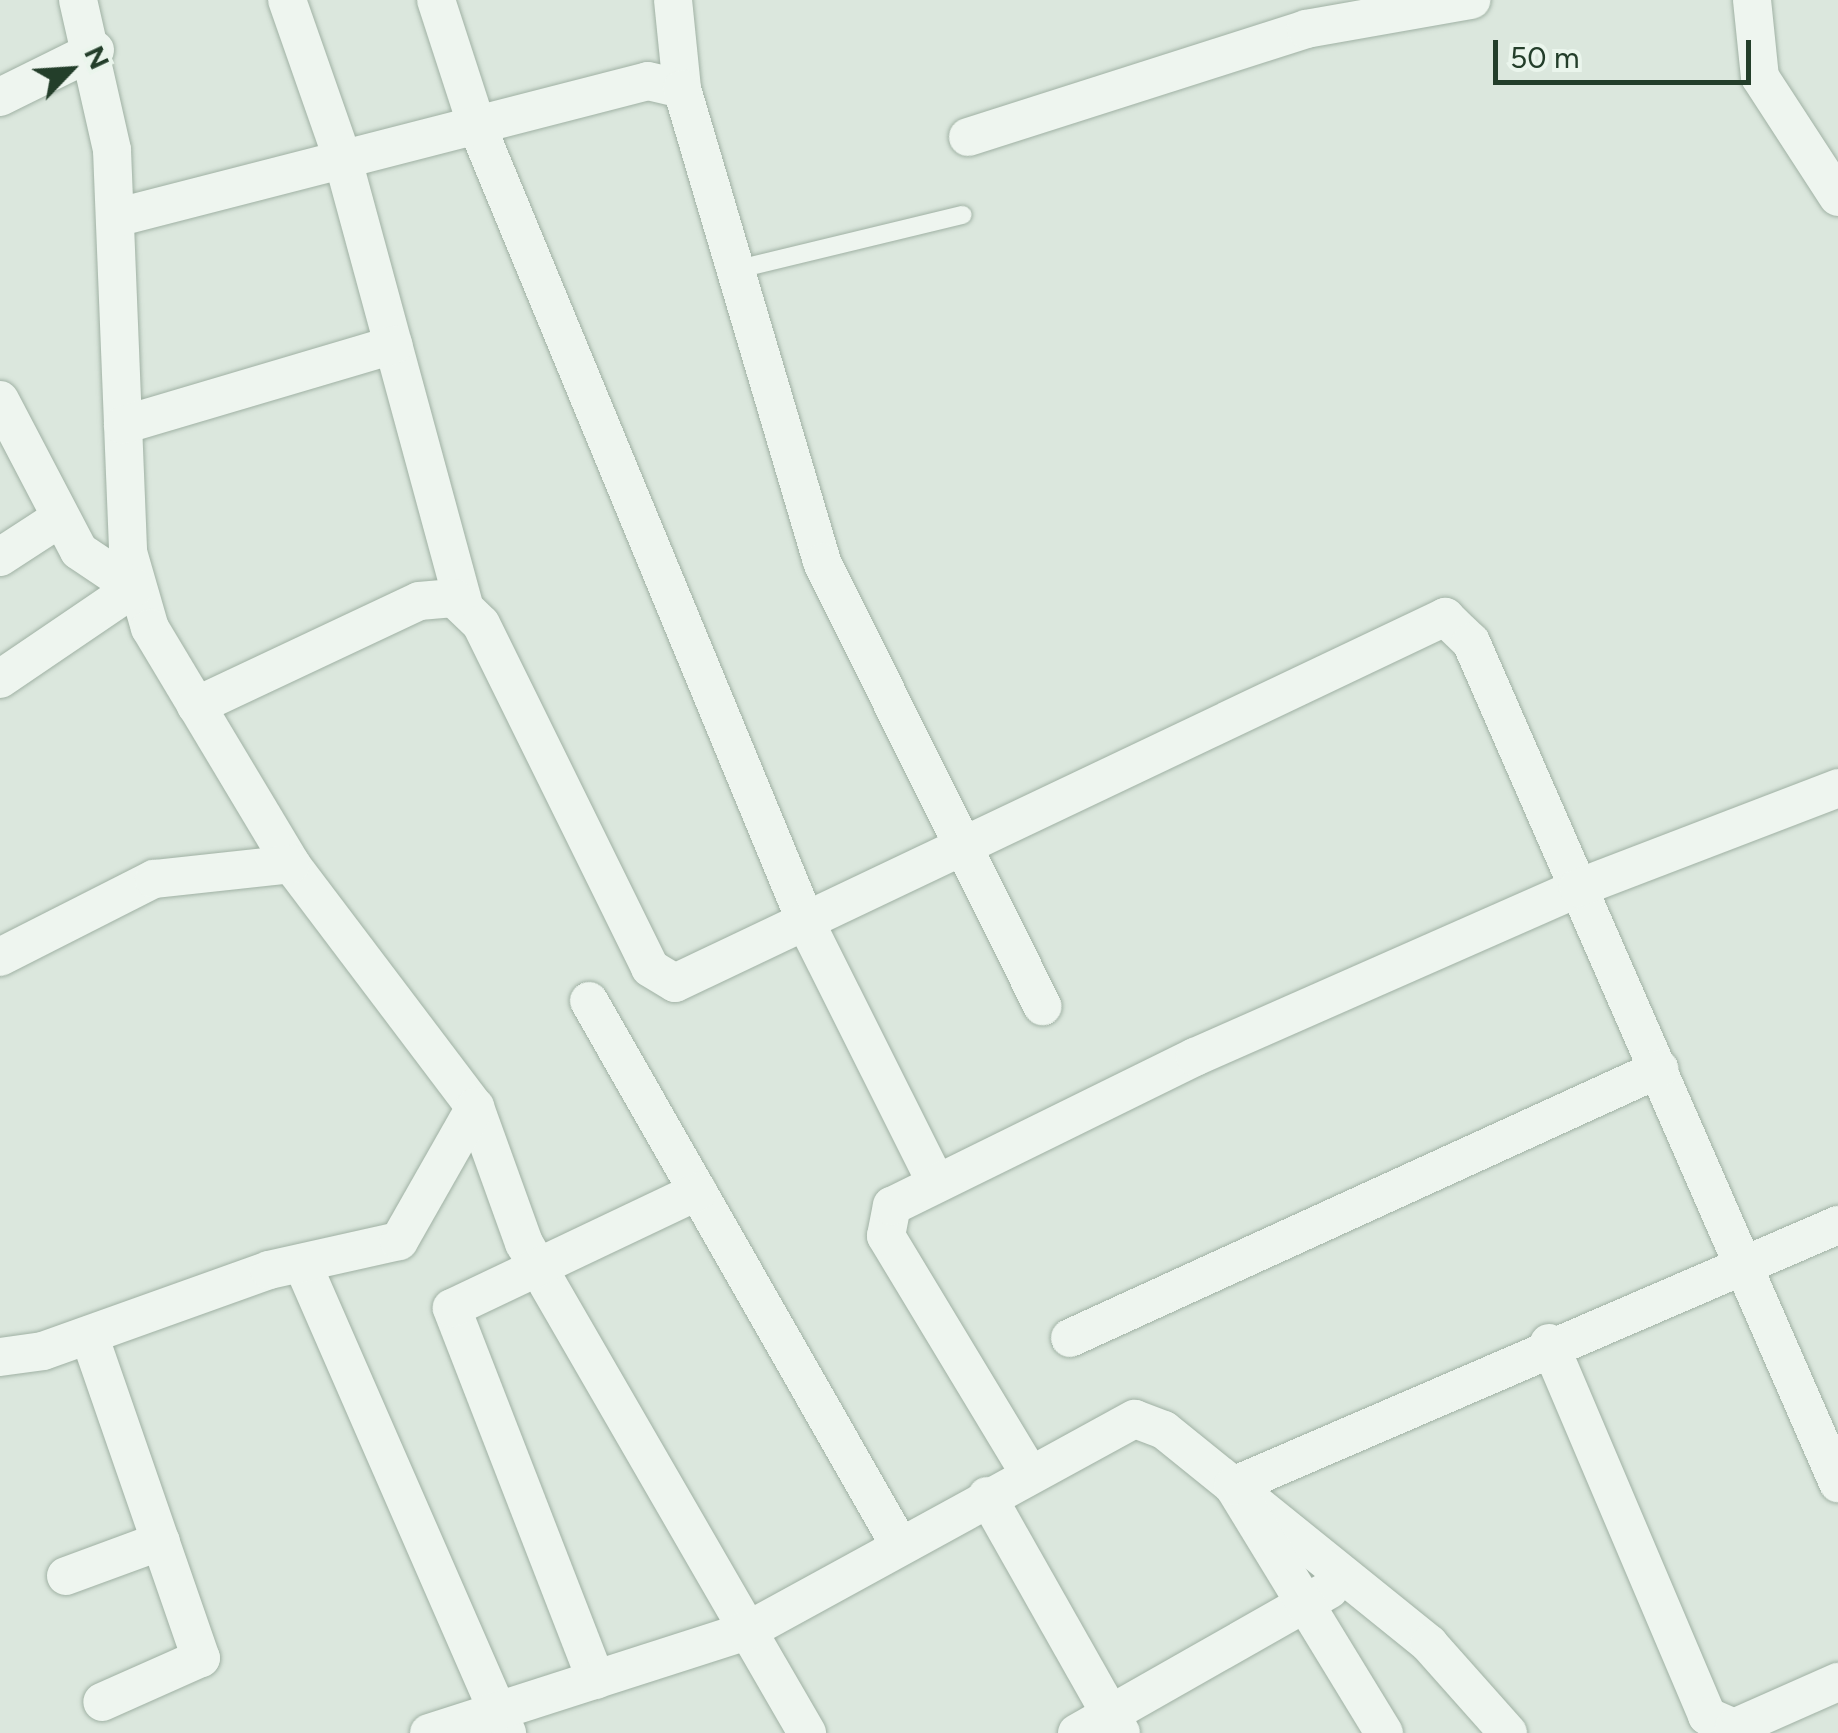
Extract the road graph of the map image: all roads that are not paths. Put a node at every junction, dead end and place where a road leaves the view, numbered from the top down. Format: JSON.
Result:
{"nodes":[{"id":1,"x":78,"y":0,"type":"edge"},
{"id":2,"x":287,"y":0,"type":"edge"},
{"id":3,"x":436,"y":0,"type":"edge"},
{"id":4,"x":674,"y":0,"type":"edge"},
{"id":5,"x":1471,"y":0,"type":"edge"},
{"id":6,"x":1752,"y":0,"type":"edge"},
{"id":7,"x":95,"y":50,"type":"junction"},
{"id":8,"x":682,"y":90,"type":"junction"},
{"id":9,"x":0,"y":97,"type":"edge"},
{"id":10,"x":477,"y":126,"type":"junction"},
{"id":11,"x":968,"y":138,"type":"dead end"},
{"id":12,"x":344,"y":160,"type":"junction"},
{"id":13,"x":1838,"y":196,"type":"edge"},
{"id":14,"x":963,"y":215,"type":"dead end"},
{"id":15,"x":115,"y":218,"type":"junction"},
{"id":16,"x":740,"y":269,"type":"junction"},
{"id":17,"x":393,"y":345,"type":"junction"},
{"id":18,"x":0,"y":400,"type":"edge"},
{"id":19,"x":123,"y":425,"type":"junction"},
{"id":20,"x":60,"y":518,"type":"junction"},
{"id":21,"x":0,"y":557,"type":"edge"},
{"id":22,"x":134,"y":588,"type":"junction"},
{"id":23,"x":463,"y":604,"type":"junction"},
{"id":24,"x":0,"y":679,"type":"edge"},
{"id":25,"x":196,"y":706,"type":"junction"},
{"id":26,"x":1838,"y":788,"type":"edge"},
{"id":27,"x":963,"y":846,"type":"junction"},
{"id":28,"x":291,"y":864,"type":"junction"},
{"id":29,"x":1578,"y":888,"type":"junction"},
{"id":30,"x":808,"y":927,"type":"junction"},
{"id":31,"x":0,"y":958,"type":"edge"},
{"id":32,"x":589,"y":1000,"type":"dead end"},
{"id":33,"x":1042,"y":1006,"type":"dead end"},
{"id":34,"x":1659,"y":1069,"type":"junction"},
{"id":35,"x":476,"y":1107,"type":"junction"},
{"id":36,"x":935,"y":1180,"type":"junction"},
{"id":37,"x":698,"y":1191,"type":"junction"},
{"id":38,"x":1838,"y":1226,"type":"edge"},
{"id":39,"x":1746,"y":1262,"type":"junction"},
{"id":40,"x":302,"y":1263,"type":"junction"},
{"id":41,"x":536,"y":1263,"type":"junction"},
{"id":42,"x":89,"y":1335,"type":"junction"},
{"id":43,"x":1070,"y":1338,"type":"dead end"},
{"id":44,"x":1549,"y":1343,"type":"junction"},
{"id":45,"x":0,"y":1357,"type":"edge"},
{"id":46,"x":1029,"y":1473,"type":"junction"},
{"id":47,"x":1838,"y":1484,"type":"edge"},
{"id":48,"x":1233,"y":1486,"type":"junction"},
{"id":49,"x":987,"y":1496,"type":"junction"},
{"id":50,"x":161,"y":1541,"type":"junction"},
{"id":51,"x":900,"y":1546,"type":"junction"},
{"id":52,"x":66,"y":1576,"type":"dead end"},
{"id":53,"x":1348,"y":1579,"type":"junction"},
{"id":54,"x":1308,"y":1602,"type":"junction"},
{"id":55,"x":747,"y":1630,"type":"junction"},
{"id":56,"x":596,"y":1680,"type":"junction"},
{"id":57,"x":1838,"y":1682,"type":"edge"},
{"id":58,"x":102,"y":1702,"type":"dead end"},
{"id":59,"x":502,"y":1722,"type":"edge"},
{"id":60,"x":1116,"y":1724,"type":"edge"},
{"id":61,"x":429,"y":1733,"type":"edge"},
{"id":62,"x":807,"y":1733,"type":"edge"},
{"id":63,"x":1077,"y":1733,"type":"edge"},
{"id":64,"x":1384,"y":1733,"type":"edge"},
{"id":65,"x":1508,"y":1733,"type":"edge"}],
"edges":[{"from":1,"to":7,"type":"street"},
{"from":2,"to":12,"type":"street"},
{"from":3,"to":10,"type":"street"},
{"from":4,"to":8,"type":"street"},
{"from":5,"to":11,"type":"street"},
{"from":6,"to":13,"type":"street"},
{"from":7,"to":9,"type":"street"},
{"from":7,"to":15,"type":"street"},
{"from":8,"to":10,"type":"street"},
{"from":8,"to":16,"type":"street"},
{"from":10,"to":12,"type":"street"},
{"from":10,"to":30,"type":"street"},
{"from":12,"to":15,"type":"street"},
{"from":12,"to":17,"type":"street"},
{"from":14,"to":16,"type":"lane"},
{"from":15,"to":19,"type":"street"},
{"from":16,"to":27,"type":"street"},
{"from":17,"to":19,"type":"street"},
{"from":17,"to":23,"type":"street"},
{"from":18,"to":20,"type":"street"},
{"from":19,"to":22,"type":"street"},
{"from":20,"to":21,"type":"street"},
{"from":20,"to":22,"type":"street"},
{"from":22,"to":24,"type":"street"},
{"from":22,"to":25,"type":"street"},
{"from":23,"to":25,"type":"street"},
{"from":23,"to":30,"type":"street"},
{"from":25,"to":28,"type":"street"},
{"from":26,"to":29,"type":"street"},
{"from":27,"to":29,"type":"street"},
{"from":27,"to":30,"type":"street"},
{"from":27,"to":33,"type":"street"},
{"from":28,"to":31,"type":"street"},
{"from":28,"to":35,"type":"street"},
{"from":29,"to":34,"type":"street"},
{"from":29,"to":36,"type":"street"},
{"from":30,"to":36,"type":"street"},
{"from":32,"to":37,"type":"street"},
{"from":34,"to":39,"type":"street"},
{"from":34,"to":43,"type":"street"},
{"from":35,"to":40,"type":"street"},
{"from":35,"to":41,"type":"street"},
{"from":36,"to":46,"type":"street"},
{"from":37,"to":41,"type":"street"},
{"from":37,"to":51,"type":"street"},
{"from":38,"to":39,"type":"street"},
{"from":39,"to":44,"type":"street"},
{"from":39,"to":47,"type":"street"},
{"from":40,"to":42,"type":"street"},
{"from":40,"to":59,"type":"street"},
{"from":41,"to":55,"type":"street"},
{"from":41,"to":56,"type":"street"},
{"from":42,"to":45,"type":"street"},
{"from":42,"to":50,"type":"street"},
{"from":44,"to":48,"type":"street"},
{"from":44,"to":57,"type":"street"},
{"from":46,"to":48,"type":"street"},
{"from":46,"to":49,"type":"street"},
{"from":48,"to":53,"type":"street"},
{"from":48,"to":54,"type":"street"},
{"from":49,"to":51,"type":"street"},
{"from":49,"to":60,"type":"street"},
{"from":50,"to":52,"type":"street"},
{"from":50,"to":58,"type":"street"},
{"from":51,"to":55,"type":"street"},
{"from":53,"to":54,"type":"street"},
{"from":53,"to":65,"type":"street"},
{"from":54,"to":60,"type":"street"},
{"from":54,"to":64,"type":"street"},
{"from":55,"to":56,"type":"street"},
{"from":55,"to":62,"type":"street"},
{"from":56,"to":59,"type":"street"},
{"from":59,"to":61,"type":"street"},
{"from":60,"to":63,"type":"street"}]}
